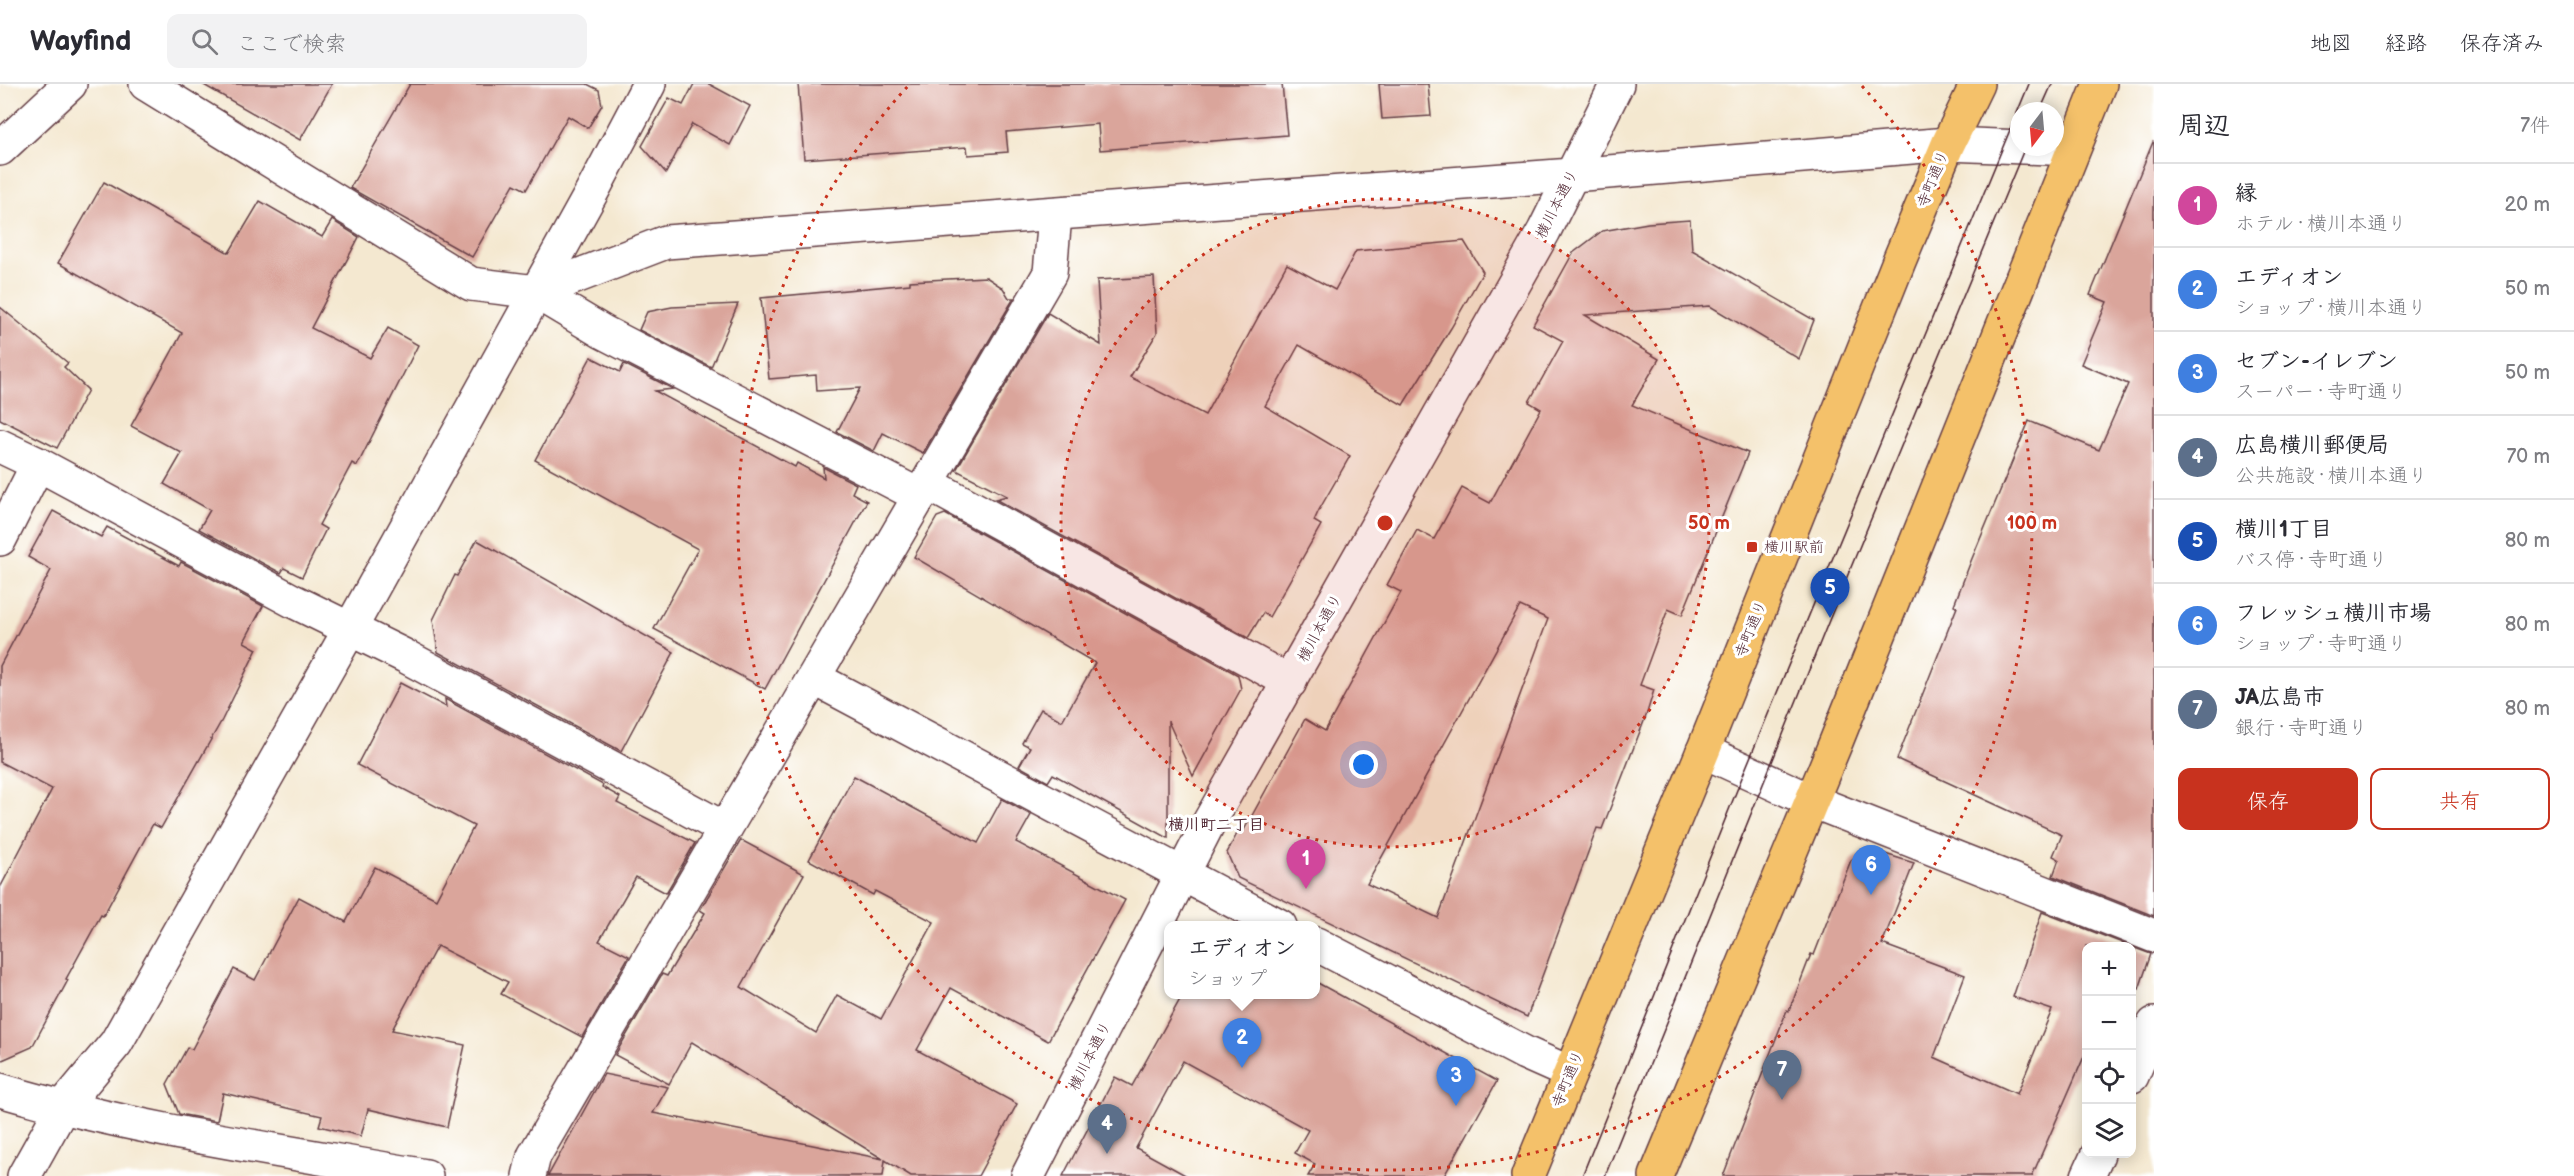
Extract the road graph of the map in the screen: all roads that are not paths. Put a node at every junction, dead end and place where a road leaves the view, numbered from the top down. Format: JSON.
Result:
{"nodes":[{"id":1,"x":70,"y":84,"type":"edge"},
{"id":2,"x":146,"y":84,"type":"edge"},
{"id":3,"x":1617,"y":84,"type":"edge"},
{"id":4,"x":1977,"y":84,"type":"edge"},
{"id":5,"x":2100,"y":84,"type":"edge"},
{"id":6,"x":638,"y":88,"type":"edge"},
{"id":7,"x":1948,"y":144,"type":"junction"},
{"id":8,"x":0,"y":149,"type":"edge"},
{"id":9,"x":2072,"y":149,"type":"junction"},
{"id":10,"x":1572,"y":175,"type":"junction"},
{"id":11,"x":1055,"y":214,"type":"junction"},
{"id":12,"x":536,"y":292,"type":"junction"},
{"id":13,"x":0,"y":446,"type":"edge"},
{"id":14,"x":38,"y":464,"type":"junction"},
{"id":15,"x":924,"y":490,"type":"junction"},
{"id":16,"x":0,"y":539,"type":"edge"},
{"id":17,"x":350,"y":629,"type":"junction"},
{"id":18,"x":814,"y":678,"type":"junction"},
{"id":19,"x":1290,"y":682,"type":"junction"},
{"id":20,"x":1703,"y":751,"type":"junction"},
{"id":21,"x":1812,"y":801,"type":"junction"},
{"id":22,"x":725,"y":829,"type":"junction"},
{"id":23,"x":1183,"y":874,"type":"junction"},
{"id":24,"x":1271,"y":921,"type":"edge"},
{"id":25,"x":2154,"y":936,"type":"edge"},
{"id":26,"x":1320,"y":946,"type":"edge"},
{"id":27,"x":2154,"y":1024,"type":"edge"},
{"id":28,"x":2136,"y":1067,"type":"edge"},
{"id":29,"x":1570,"y":1073,"type":"junction"},
{"id":30,"x":0,"y":1090,"type":"edge"},
{"id":31,"x":62,"y":1108,"type":"junction"},
{"id":32,"x":2096,"y":1158,"type":"edge"},
{"id":33,"x":24,"y":1176,"type":"edge"},
{"id":34,"x":426,"y":1176,"type":"edge"},
{"id":35,"x":529,"y":1176,"type":"edge"},
{"id":36,"x":1028,"y":1176,"type":"edge"},
{"id":37,"x":1528,"y":1176,"type":"edge"},
{"id":38,"x":1656,"y":1176,"type":"edge"},
{"id":39,"x":2088,"y":1176,"type":"edge"}],
"edges":[{"from":1,"to":8,"type":"street"},
{"from":2,"to":12,"type":"street"},
{"from":3,"to":10,"type":"street","name":"横川本通り"},
{"from":4,"to":7,"type":"highway","name":"寺町通り"},
{"from":5,"to":9,"type":"highway"},
{"from":6,"to":12,"type":"street"},
{"from":7,"to":9,"type":"street"},
{"from":7,"to":10,"type":"street"},
{"from":7,"to":20,"type":"highway","name":"寺町通り"},
{"from":9,"to":21,"type":"highway"},
{"from":10,"to":11,"type":"street"},
{"from":10,"to":19,"type":"street","name":"横川本通り"},
{"from":11,"to":12,"type":"street"},
{"from":11,"to":15,"type":"street"},
{"from":12,"to":15,"type":"street"},
{"from":12,"to":17,"type":"street"},
{"from":13,"to":14,"type":"street"},
{"from":14,"to":16,"type":"street"},
{"from":14,"to":17,"type":"street"},
{"from":15,"to":18,"type":"street"},
{"from":15,"to":19,"type":"street"},
{"from":17,"to":22,"type":"street"},
{"from":17,"to":31,"type":"street"},
{"from":18,"to":22,"type":"street"},
{"from":18,"to":23,"type":"street"},
{"from":19,"to":23,"type":"street","name":"横川本通り"},
{"from":20,"to":21,"type":"street"},
{"from":20,"to":29,"type":"highway","name":"寺町通り"},
{"from":21,"to":25,"type":"street"},
{"from":21,"to":38,"type":"highway"},
{"from":22,"to":35,"type":"street"},
{"from":23,"to":24,"type":"street"},
{"from":23,"to":36,"type":"street","name":"横川本通り"},
{"from":26,"to":29,"type":"street"},
{"from":27,"to":28,"type":"street"},
{"from":29,"to":37,"type":"highway","name":"寺町通り"},
{"from":30,"to":31,"type":"street"},
{"from":31,"to":33,"type":"street"},
{"from":31,"to":34,"type":"street"},
{"from":32,"to":39,"type":"street"}]}
